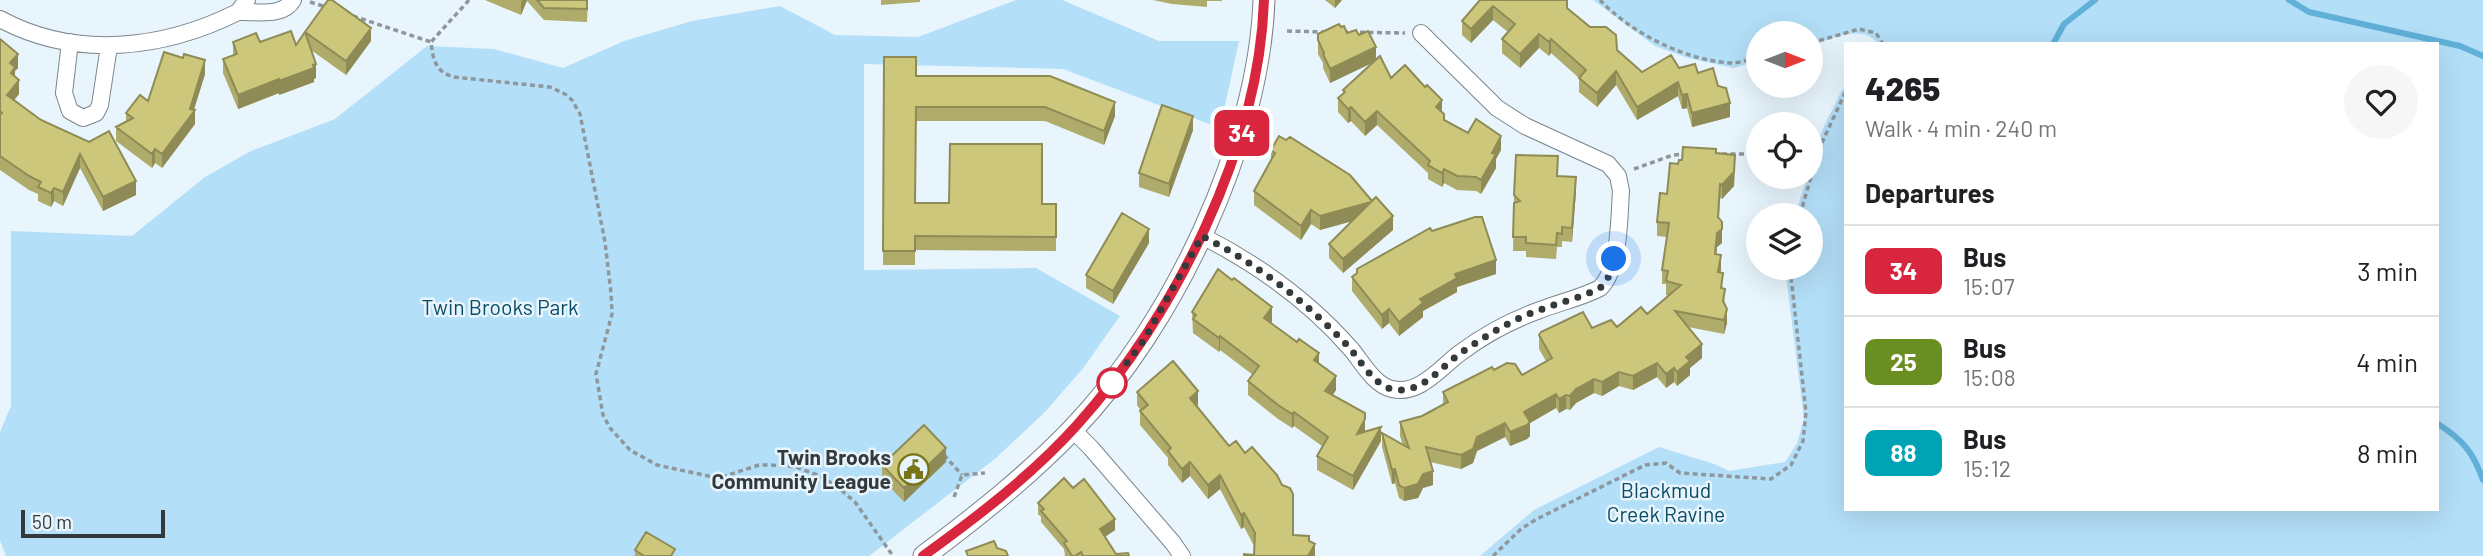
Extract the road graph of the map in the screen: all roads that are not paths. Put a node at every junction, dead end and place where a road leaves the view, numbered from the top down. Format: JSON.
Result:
{"nodes":[{"id":1,"x":293,"y":0,"type":"edge"},
{"id":2,"x":1264,"y":0,"type":"edge"},
{"id":3,"x":243,"y":6,"type":"edge"},
{"id":4,"x":0,"y":19,"type":"edge"},
{"id":5,"x":1421,"y":33,"type":"road end"},
{"id":6,"x":70,"y":42,"type":"junction"},
{"id":7,"x":109,"y":46,"type":"junction"},
{"id":8,"x":1202,"y":236,"type":"junction"},
{"id":9,"x":1073,"y":430,"type":"junction"},
{"id":10,"x":923,"y":556,"type":"edge"},
{"id":11,"x":1182,"y":556,"type":"edge"}],
"edges":[{"from":1,"to":3,"type":"street"},
{"from":2,"to":8,"type":"street"},
{"from":3,"to":7,"type":"street"},
{"from":4,"to":6,"type":"street"},
{"from":5,"to":8,"type":"street"},
{"from":6,"to":7,"type":"street"},
{"from":6,"to":7,"type":"street"},
{"from":8,"to":9,"type":"street"},
{"from":9,"to":10,"type":"street"},
{"from":9,"to":11,"type":"street"}]}
